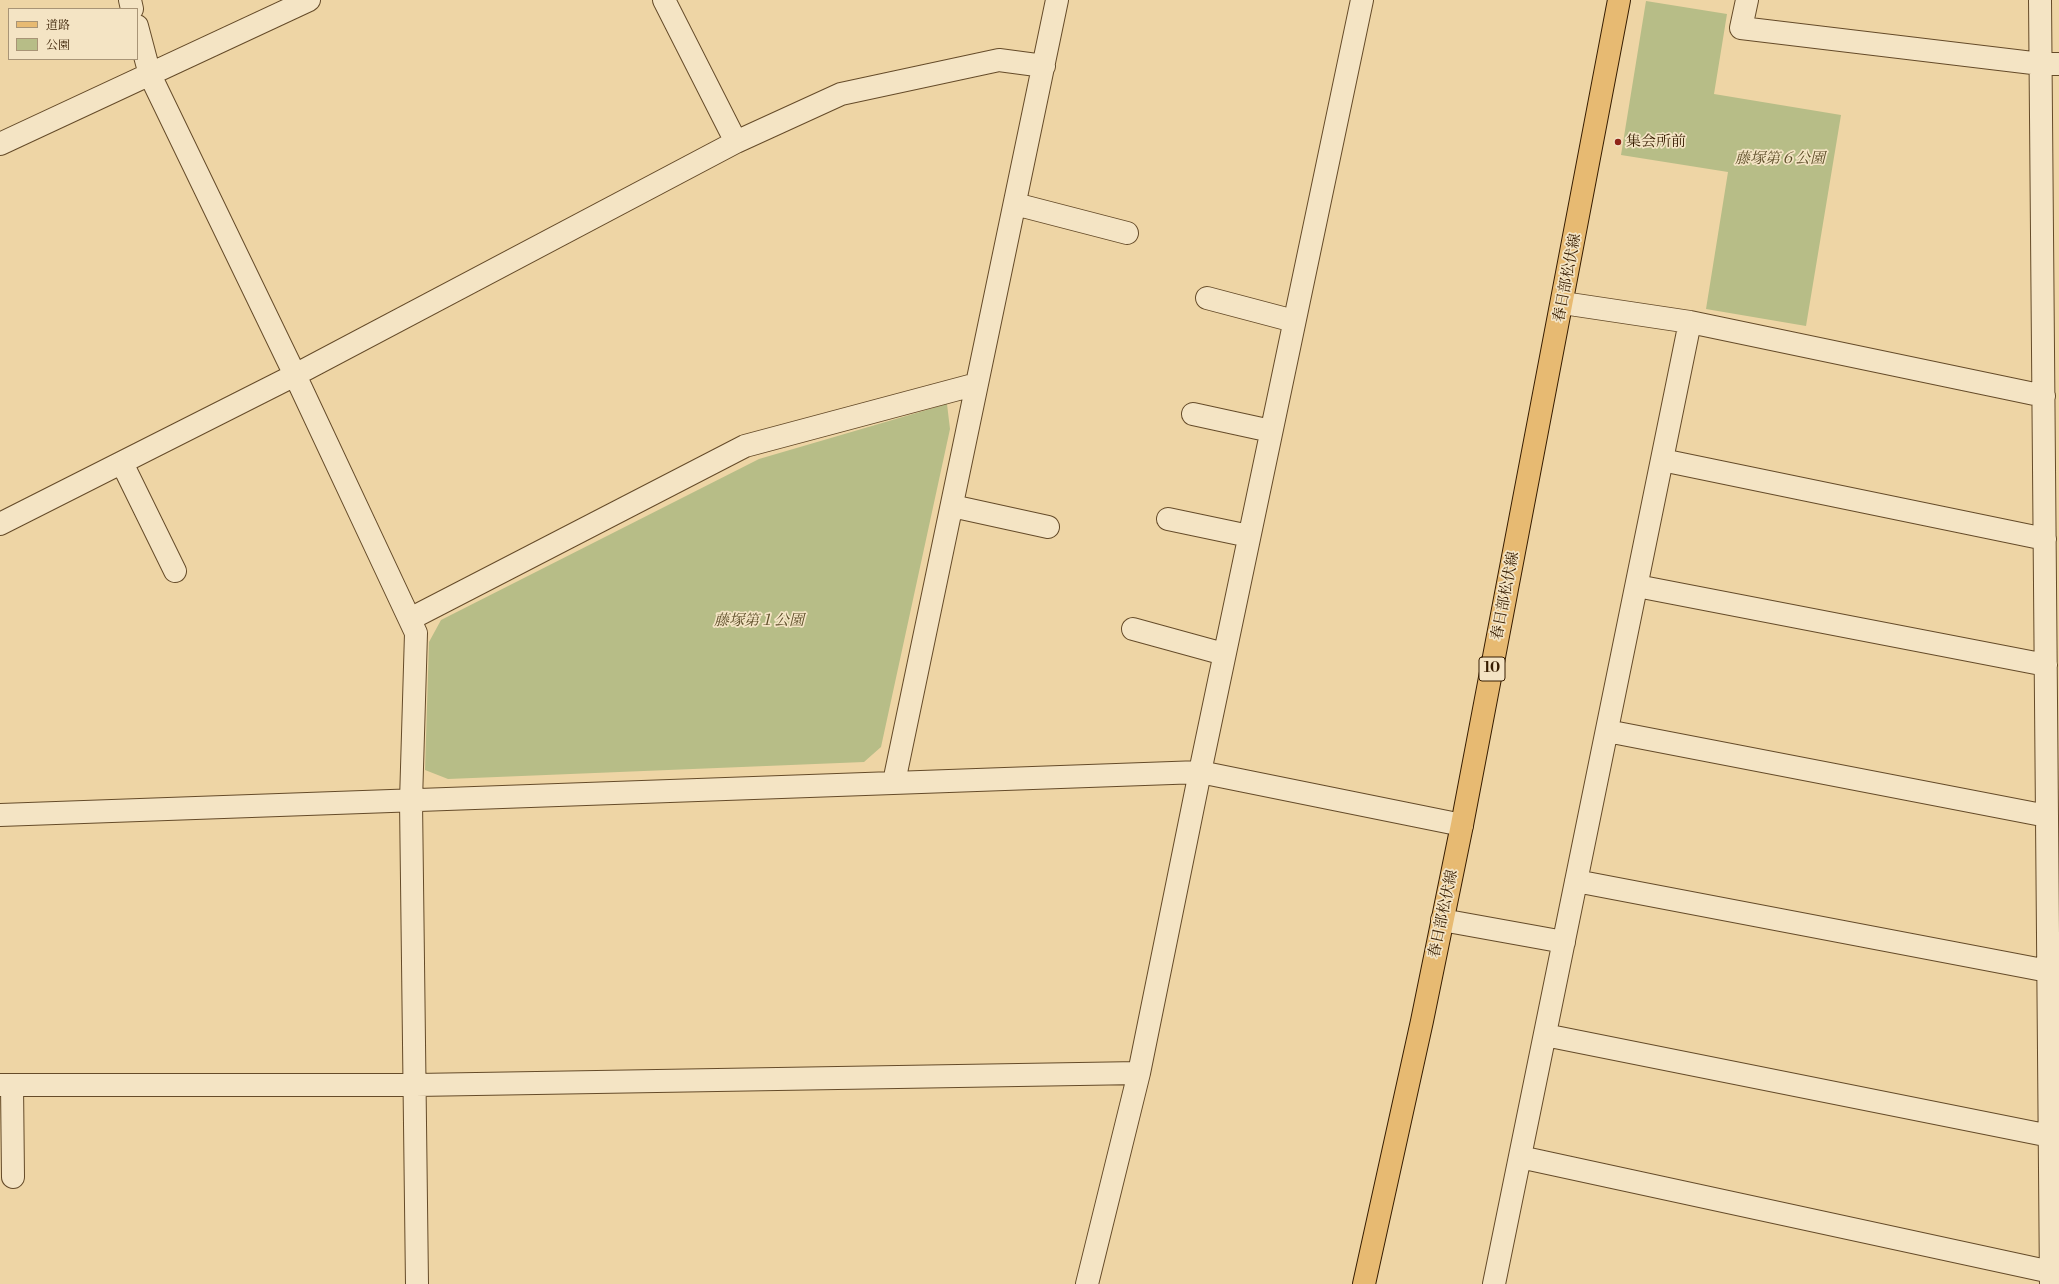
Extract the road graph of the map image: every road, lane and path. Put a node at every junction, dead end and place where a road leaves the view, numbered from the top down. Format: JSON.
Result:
{"nodes":[{"id":1,"x":309,"y":0,"type":"edge"},
{"id":2,"x":664,"y":0,"type":"edge"},
{"id":3,"x":1057,"y":0,"type":"edge"},
{"id":4,"x":1362,"y":0,"type":"edge"},
{"id":5,"x":1620,"y":0,"type":"edge"},
{"id":6,"x":1747,"y":0,"type":"edge"},
{"id":7,"x":2040,"y":0,"type":"edge"},
{"id":8,"x":138,"y":30,"type":"edge"},
{"id":9,"x":2050,"y":64,"type":"edge"},
{"id":10,"x":1044,"y":66,"type":"junction"},
{"id":11,"x":150,"y":75,"type":"junction"},
{"id":12,"x":736,"y":142,"type":"junction"},
{"id":13,"x":0,"y":144,"type":"edge"},
{"id":14,"x":1015,"y":204,"type":"junction"},
{"id":15,"x":2051,"y":211,"type":"edge"},
{"id":16,"x":1127,"y":233,"type":"dead end"},
{"id":17,"x":1207,"y":298,"type":"dead end"},
{"id":18,"x":1563,"y":303,"type":"junction"},
{"id":19,"x":1294,"y":321,"type":"junction"},
{"id":20,"x":1690,"y":322,"type":"junction"},
{"id":21,"x":2051,"y":354,"type":"edge"},
{"id":22,"x":295,"y":375,"type":"junction"},
{"id":23,"x":977,"y":384,"type":"junction"},
{"id":24,"x":2044,"y":396,"type":"junction"},
{"id":25,"x":1193,"y":414,"type":"dead end"},
{"id":26,"x":1271,"y":431,"type":"junction"},
{"id":27,"x":1662,"y":460,"type":"junction"},
{"id":28,"x":122,"y":463,"type":"junction"},
{"id":29,"x":2052,"y":488,"type":"edge"},
{"id":30,"x":952,"y":506,"type":"junction"},
{"id":31,"x":1168,"y":520,"type":"dead end"},
{"id":32,"x":0,"y":524,"type":"edge"},
{"id":33,"x":1048,"y":528,"type":"dead end"},
{"id":34,"x":1249,"y":536,"type":"junction"},
{"id":35,"x":2045,"y":538,"type":"junction"},
{"id":36,"x":175,"y":571,"type":"dead end"},
{"id":37,"x":1637,"y":586,"type":"junction"},
{"id":38,"x":410,"y":619,"type":"junction"},
{"id":39,"x":1133,"y":628,"type":"dead end"},
{"id":40,"x":2052,"y":628,"type":"edge"},
{"id":41,"x":1224,"y":654,"type":"junction"},
{"id":42,"x":2046,"y":665,"type":"junction"},
{"id":43,"x":1607,"y":731,"type":"junction"},
{"id":44,"x":2053,"y":749,"type":"edge"},
{"id":45,"x":1200,"y":772,"type":"junction"},
{"id":46,"x":894,"y":782,"type":"junction"},
{"id":47,"x":411,"y":801,"type":"junction"},
{"id":48,"x":0,"y":815,"type":"edge"},
{"id":49,"x":2047,"y":816,"type":"junction"},
{"id":50,"x":1462,"y":825,"type":"junction"},
{"id":51,"x":1576,"y":881,"type":"junction"},
{"id":52,"x":2054,"y":891,"type":"edge"},
{"id":53,"x":1442,"y":920,"type":"junction"},
{"id":54,"x":1564,"y":942,"type":"junction"},
{"id":55,"x":2048,"y":971,"type":"junction"},
{"id":56,"x":2054,"y":1024,"type":"edge"},
{"id":57,"x":1545,"y":1035,"type":"junction"},
{"id":58,"x":1139,"y":1073,"type":"junction"},
{"id":59,"x":6,"y":1085,"type":"edge"},
{"id":60,"x":416,"y":1085,"type":"junction"},
{"id":61,"x":2050,"y":1136,"type":"junction"},
{"id":62,"x":1520,"y":1157,"type":"junction"},
{"id":63,"x":2055,"y":1173,"type":"edge"},
{"id":64,"x":13,"y":1177,"type":"dead end"},
{"id":65,"x":2051,"y":1278,"type":"edge"},
{"id":66,"x":417,"y":1284,"type":"edge"},
{"id":67,"x":1087,"y":1284,"type":"edge"},
{"id":68,"x":1364,"y":1284,"type":"edge"},
{"id":69,"x":1496,"y":1284,"type":"edge"}],
"edges":[{"from":1,"to":11,"type":"street"},
{"from":2,"to":12,"type":"street"},
{"from":3,"to":10,"type":"street"},
{"from":4,"to":19,"type":"street"},
{"from":5,"to":18,"type":"main road","name":"春日部松伏線","number":"10"},
{"from":6,"to":9,"type":"street"},
{"from":7,"to":9,"type":"street"},
{"from":8,"to":11,"type":"street"},
{"from":9,"to":15,"type":"street"},
{"from":10,"to":12,"type":"street"},
{"from":10,"to":14,"type":"street"},
{"from":11,"to":13,"type":"street"},
{"from":11,"to":22,"type":"street"},
{"from":12,"to":22,"type":"street"},
{"from":14,"to":16,"type":"street"},
{"from":14,"to":23,"type":"street"},
{"from":15,"to":21,"type":"street"},
{"from":17,"to":19,"type":"street"},
{"from":18,"to":20,"type":"street"},
{"from":18,"to":50,"type":"main road","name":"春日部松伏線","number":"10"},
{"from":19,"to":26,"type":"street"},
{"from":20,"to":24,"type":"street"},
{"from":20,"to":27,"type":"street"},
{"from":21,"to":24,"type":"street"},
{"from":22,"to":28,"type":"street"},
{"from":22,"to":38,"type":"street"},
{"from":23,"to":30,"type":"street"},
{"from":23,"to":38,"type":"street"},
{"from":24,"to":29,"type":"street"},
{"from":25,"to":26,"type":"street"},
{"from":26,"to":34,"type":"street"},
{"from":27,"to":35,"type":"street"},
{"from":27,"to":37,"type":"street"},
{"from":28,"to":32,"type":"street"},
{"from":28,"to":36,"type":"street"},
{"from":29,"to":35,"type":"street"},
{"from":30,"to":33,"type":"street"},
{"from":30,"to":46,"type":"street"},
{"from":31,"to":34,"type":"street"},
{"from":34,"to":41,"type":"street"},
{"from":35,"to":40,"type":"street"},
{"from":37,"to":42,"type":"street"},
{"from":37,"to":43,"type":"street"},
{"from":38,"to":47,"type":"street"},
{"from":39,"to":41,"type":"street"},
{"from":40,"to":42,"type":"street"},
{"from":41,"to":45,"type":"street"},
{"from":42,"to":44,"type":"street"},
{"from":43,"to":49,"type":"street"},
{"from":43,"to":51,"type":"street"},
{"from":44,"to":49,"type":"street"},
{"from":45,"to":46,"type":"street"},
{"from":45,"to":50,"type":"street"},
{"from":45,"to":58,"type":"street"},
{"from":46,"to":47,"type":"street"},
{"from":47,"to":48,"type":"street"},
{"from":47,"to":60,"type":"street"},
{"from":49,"to":52,"type":"street"},
{"from":50,"to":53,"type":"main road","name":"春日部松伏線","number":"10"},
{"from":51,"to":54,"type":"street"},
{"from":51,"to":55,"type":"street"},
{"from":52,"to":55,"type":"street"},
{"from":53,"to":54,"type":"street"},
{"from":53,"to":68,"type":"main road","name":"春日部松伏線","number":"10"},
{"from":54,"to":57,"type":"street"},
{"from":55,"to":56,"type":"street"},
{"from":56,"to":61,"type":"street"},
{"from":57,"to":61,"type":"street"},
{"from":57,"to":62,"type":"street"},
{"from":58,"to":60,"type":"street"},
{"from":58,"to":67,"type":"street"},
{"from":59,"to":60,"type":"street"},
{"from":59,"to":64,"type":"street"},
{"from":60,"to":66,"type":"street"},
{"from":61,"to":63,"type":"street"},
{"from":62,"to":65,"type":"street"},
{"from":62,"to":69,"type":"street"},
{"from":63,"to":65,"type":"street"}]}
